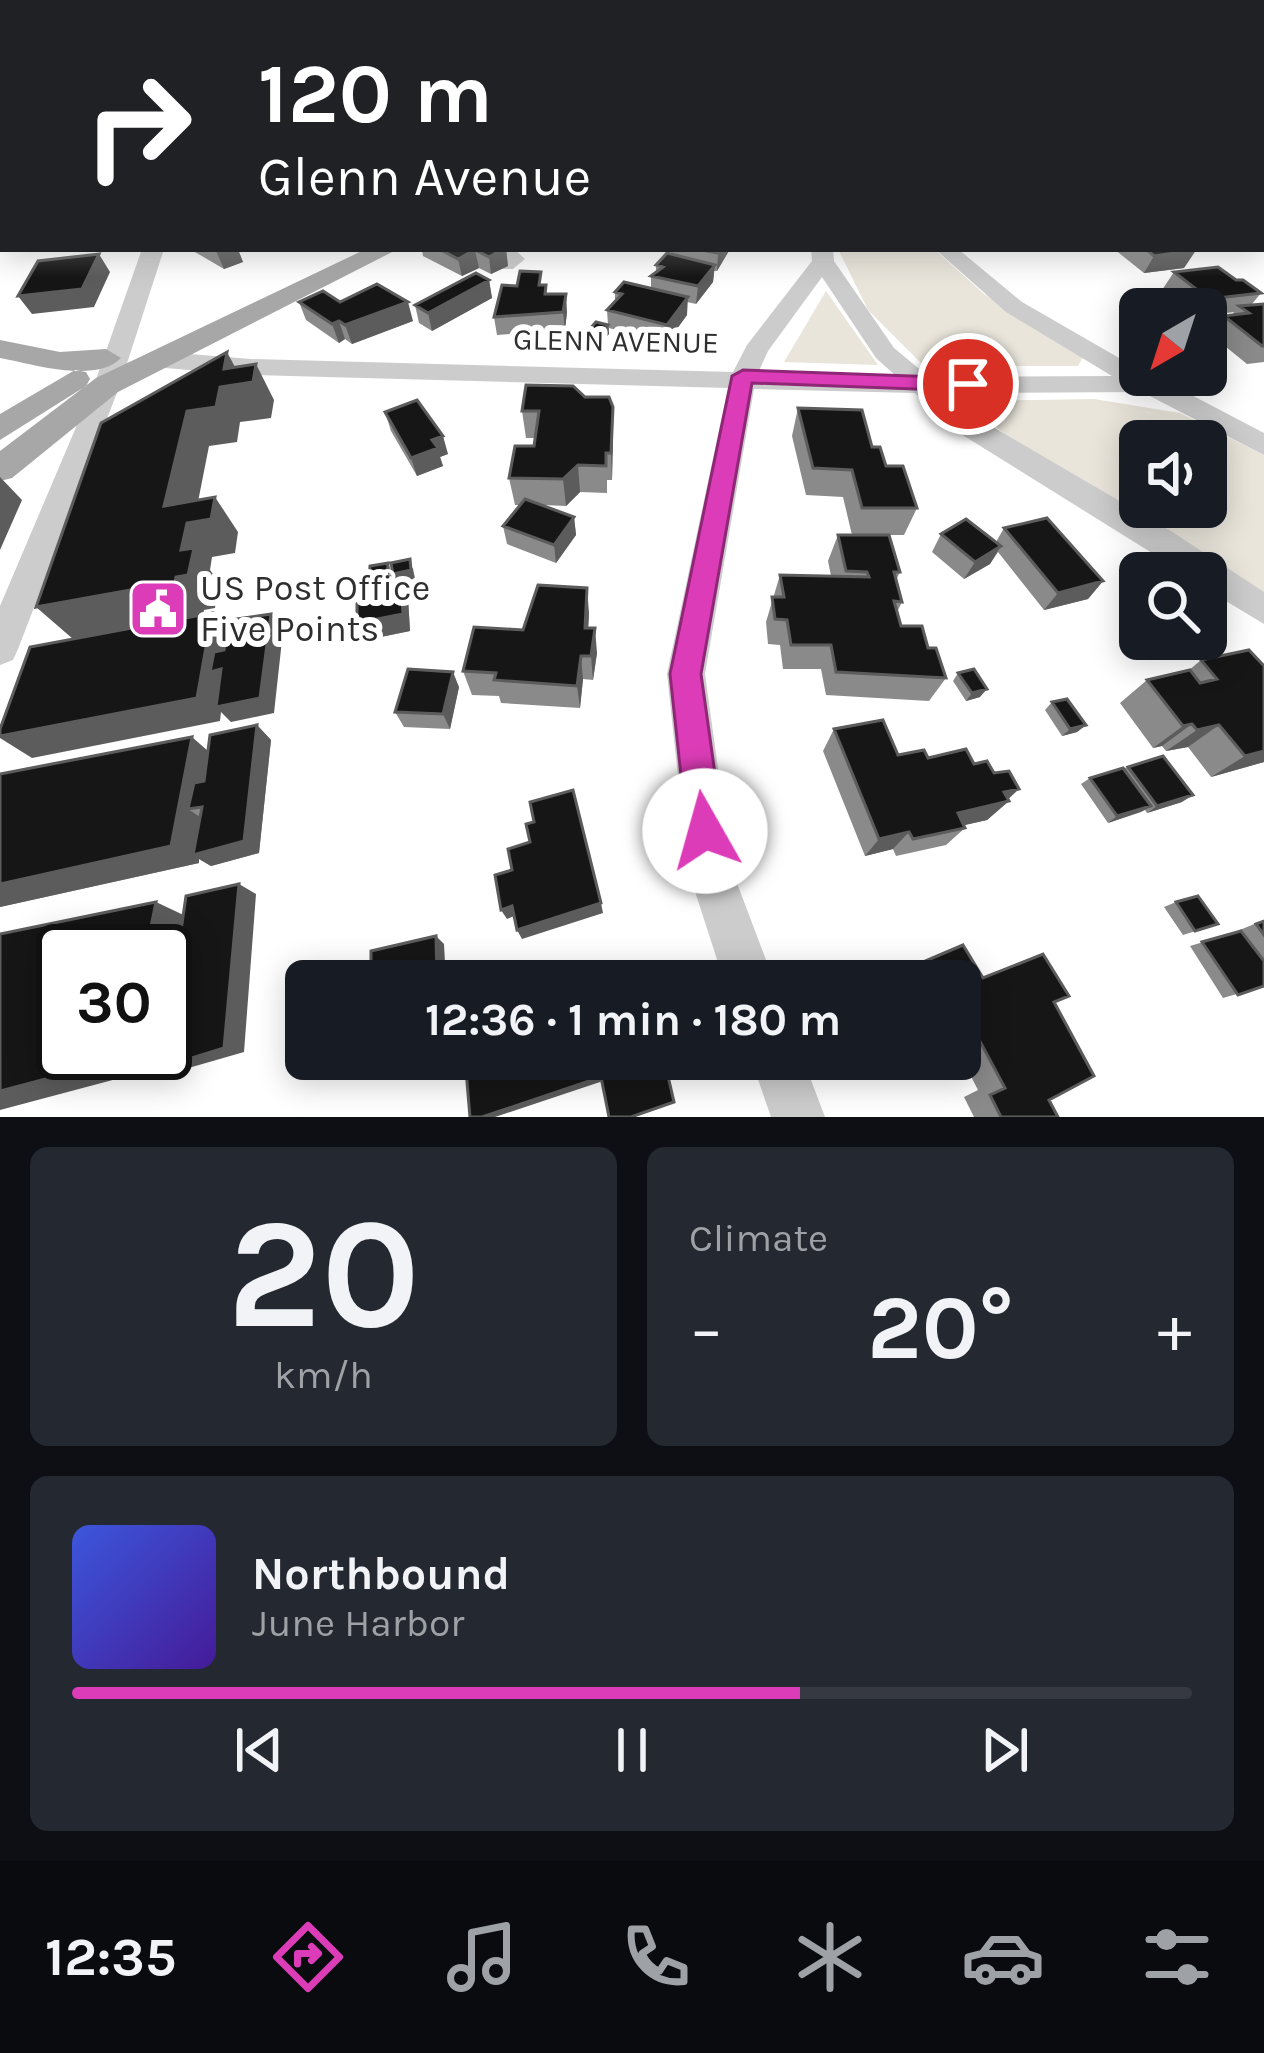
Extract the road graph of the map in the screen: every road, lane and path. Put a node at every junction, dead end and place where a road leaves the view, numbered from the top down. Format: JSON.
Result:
{"nodes":[{"id":1,"x":152,"y":252,"type":"edge"},
{"id":2,"x":340,"y":252,"type":"edge"},
{"id":3,"x":380,"y":252,"type":"edge"},
{"id":4,"x":949,"y":252,"type":"edge"},
{"id":5,"x":823,"y":255,"type":"edge"},
{"id":6,"x":0,"y":349,"type":"edge"},
{"id":7,"x":153,"y":359,"type":"junction"},
{"id":8,"x":1119,"y":366,"type":"edge"},
{"id":9,"x":111,"y":371,"type":"junction"},
{"id":10,"x":743,"y":376,"type":"junction"},
{"id":11,"x":1119,"y":384,"type":"edge"},
{"id":12,"x":922,"y":385,"type":"junction"},
{"id":13,"x":1172,"y":396,"type":"edge"},
{"id":14,"x":0,"y":429,"type":"edge"},
{"id":15,"x":1264,"y":445,"type":"edge"},
{"id":16,"x":0,"y":469,"type":"edge"},
{"id":17,"x":1264,"y":610,"type":"edge"},
{"id":18,"x":0,"y":649,"type":"edge"},
{"id":19,"x":742,"y":960,"type":"edge"},
{"id":20,"x":785,"y":1080,"type":"edge"},
{"id":21,"x":798,"y":1117,"type":"edge"}],
"edges":[{"from":1,"to":9,"type":"street"},
{"from":2,"to":9,"type":"main road"},
{"from":3,"to":7,"type":"main road"},
{"from":4,"to":8,"type":"street"},
{"from":5,"to":10,"type":"street"},
{"from":5,"to":12,"type":"street"},
{"from":6,"to":9,"type":"main road"},
{"from":7,"to":9,"type":"main road"},
{"from":7,"to":10,"type":"street","name":"GLENN AVENUE"},
{"from":9,"to":14,"type":"main road"},
{"from":9,"to":16,"type":"main road"},
{"from":9,"to":18,"type":"street"},
{"from":10,"to":12,"type":"street","name":"GLENN AVENUE"},
{"from":10,"to":19,"type":"street"},
{"from":11,"to":12,"type":"street","name":"GLENN AVENUE"},
{"from":12,"to":17,"type":"street"},
{"from":13,"to":15,"type":"street"},
{"from":20,"to":21,"type":"street"}]}
